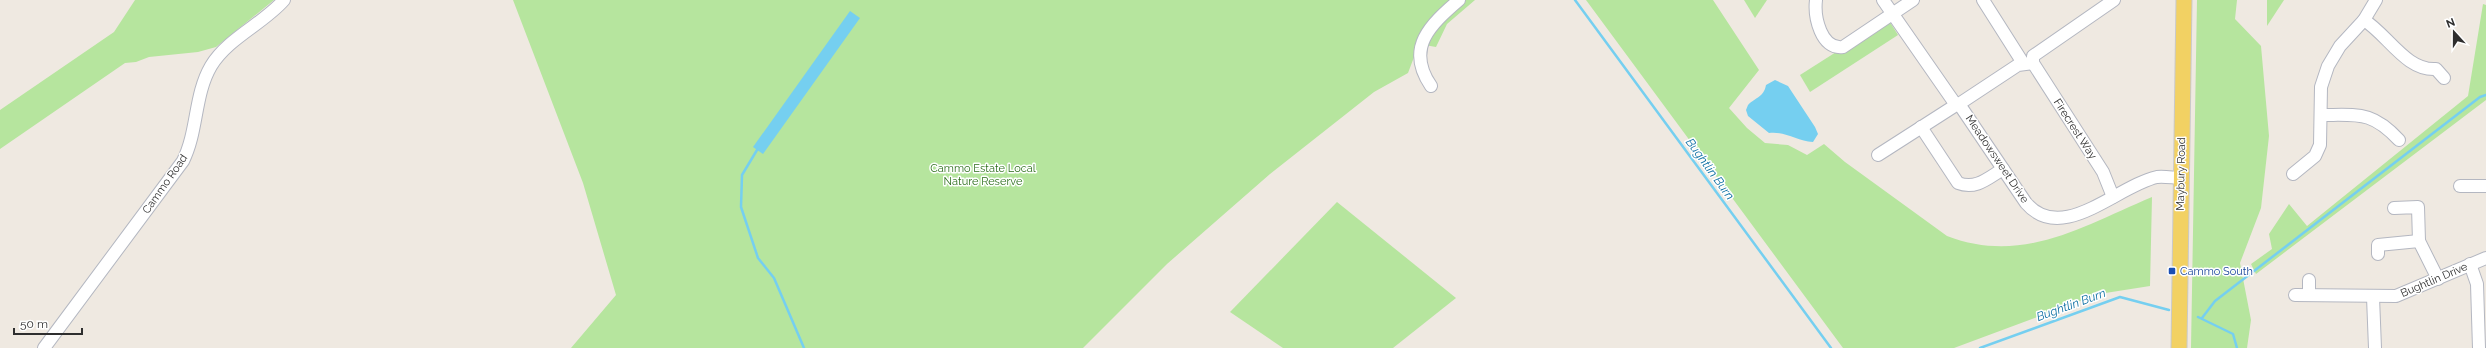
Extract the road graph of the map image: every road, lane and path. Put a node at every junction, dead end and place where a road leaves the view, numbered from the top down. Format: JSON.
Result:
{"nodes":[{"id":1,"x":284,"y":0,"type":"edge"},
{"id":2,"x":1459,"y":0,"type":"edge"},
{"id":3,"x":1816,"y":0,"type":"edge"},
{"id":4,"x":1883,"y":0,"type":"edge"},
{"id":5,"x":1913,"y":0,"type":"edge"},
{"id":6,"x":1983,"y":0,"type":"edge"},
{"id":7,"x":2114,"y":0,"type":"edge"},
{"id":8,"x":2184,"y":0,"type":"edge"},
{"id":9,"x":2376,"y":0,"type":"edge"},
{"id":10,"x":1893,"y":14,"type":"junction"},
{"id":11,"x":2364,"y":20,"type":"junction"},
{"id":12,"x":2028,"y":63,"type":"junction"},
{"id":13,"x":2444,"y":78,"type":"dead end"},
{"id":14,"x":1431,"y":86,"type":"dead end"},
{"id":15,"x":1958,"y":104,"type":"junction"},
{"id":16,"x":2321,"y":115,"type":"junction"},
{"id":17,"x":1921,"y":127,"type":"junction"},
{"id":18,"x":2399,"y":140,"type":"dead end"},
{"id":19,"x":1878,"y":155,"type":"dead end"},
{"id":20,"x":2003,"y":169,"type":"junction"},
{"id":21,"x":2293,"y":174,"type":"dead end"},
{"id":22,"x":2182,"y":178,"type":"junction"},
{"id":23,"x":2460,"y":186,"type":"dead end"},
{"id":24,"x":2486,"y":186,"type":"edge"},
{"id":25,"x":2113,"y":197,"type":"junction"},
{"id":26,"x":2394,"y":208,"type":"dead end"},
{"id":27,"x":2419,"y":241,"type":"junction"},
{"id":28,"x":2378,"y":254,"type":"dead end"},
{"id":29,"x":2486,"y":258,"type":"edge"},
{"id":30,"x":2470,"y":264,"type":"junction"},
{"id":31,"x":2438,"y":279,"type":"junction"},
{"id":32,"x":2309,"y":280,"type":"dead end"},
{"id":33,"x":2295,"y":294,"type":"dead end"},
{"id":34,"x":2309,"y":295,"type":"junction"},
{"id":35,"x":2373,"y":297,"type":"junction"},
{"id":36,"x":2482,"y":317,"type":"edge"},
{"id":37,"x":44,"y":348,"type":"edge"},
{"id":38,"x":2179,"y":348,"type":"edge"},
{"id":39,"x":2375,"y":348,"type":"edge"},
{"id":40,"x":2479,"y":348,"type":"edge"}],
"edges":[{"from":1,"to":37,"type":"street","name":"Cammo Road"},
{"from":2,"to":14,"type":"street"},
{"from":3,"to":10,"type":"street"},
{"from":4,"to":10,"type":"street","name":"Meadowsweet Drive"},
{"from":5,"to":10,"type":"street"},
{"from":6,"to":12,"type":"street","name":"Firecrest Way"},
{"from":7,"to":12,"type":"street"},
{"from":8,"to":22,"type":"main road","name":"Maybury Road"},
{"from":9,"to":11,"type":"street"},
{"from":10,"to":15,"type":"street","name":"Meadowsweet Drive"},
{"from":11,"to":13,"type":"street"},
{"from":11,"to":16,"type":"street"},
{"from":12,"to":15,"type":"street"},
{"from":12,"to":25,"type":"street","name":"Firecrest Way"},
{"from":15,"to":17,"type":"street"},
{"from":15,"to":20,"type":"street","name":"Meadowsweet Drive"},
{"from":16,"to":18,"type":"street"},
{"from":16,"to":21,"type":"street"},
{"from":17,"to":19,"type":"street"},
{"from":17,"to":20,"type":"street"},
{"from":20,"to":25,"type":"street","name":"Meadowsweet Drive"},
{"from":22,"to":25,"type":"street","name":"Meadowsweet Drive"},
{"from":22,"to":38,"type":"main road","name":"Maybury Road"},
{"from":23,"to":24,"type":"street"},
{"from":26,"to":27,"type":"street"},
{"from":27,"to":28,"type":"street"},
{"from":27,"to":31,"type":"street"},
{"from":29,"to":30,"type":"street","name":"Bughtlin Drive"},
{"from":30,"to":31,"type":"street","name":"Bughtlin Drive"},
{"from":30,"to":36,"type":"street"},
{"from":31,"to":35,"type":"street","name":"Bughtlin Drive"},
{"from":32,"to":34,"type":"street"},
{"from":33,"to":34,"type":"street","name":"Bughtlin Drive"},
{"from":34,"to":35,"type":"street","name":"Bughtlin Drive"},
{"from":35,"to":39,"type":"street"},
{"from":36,"to":40,"type":"street"}]}
